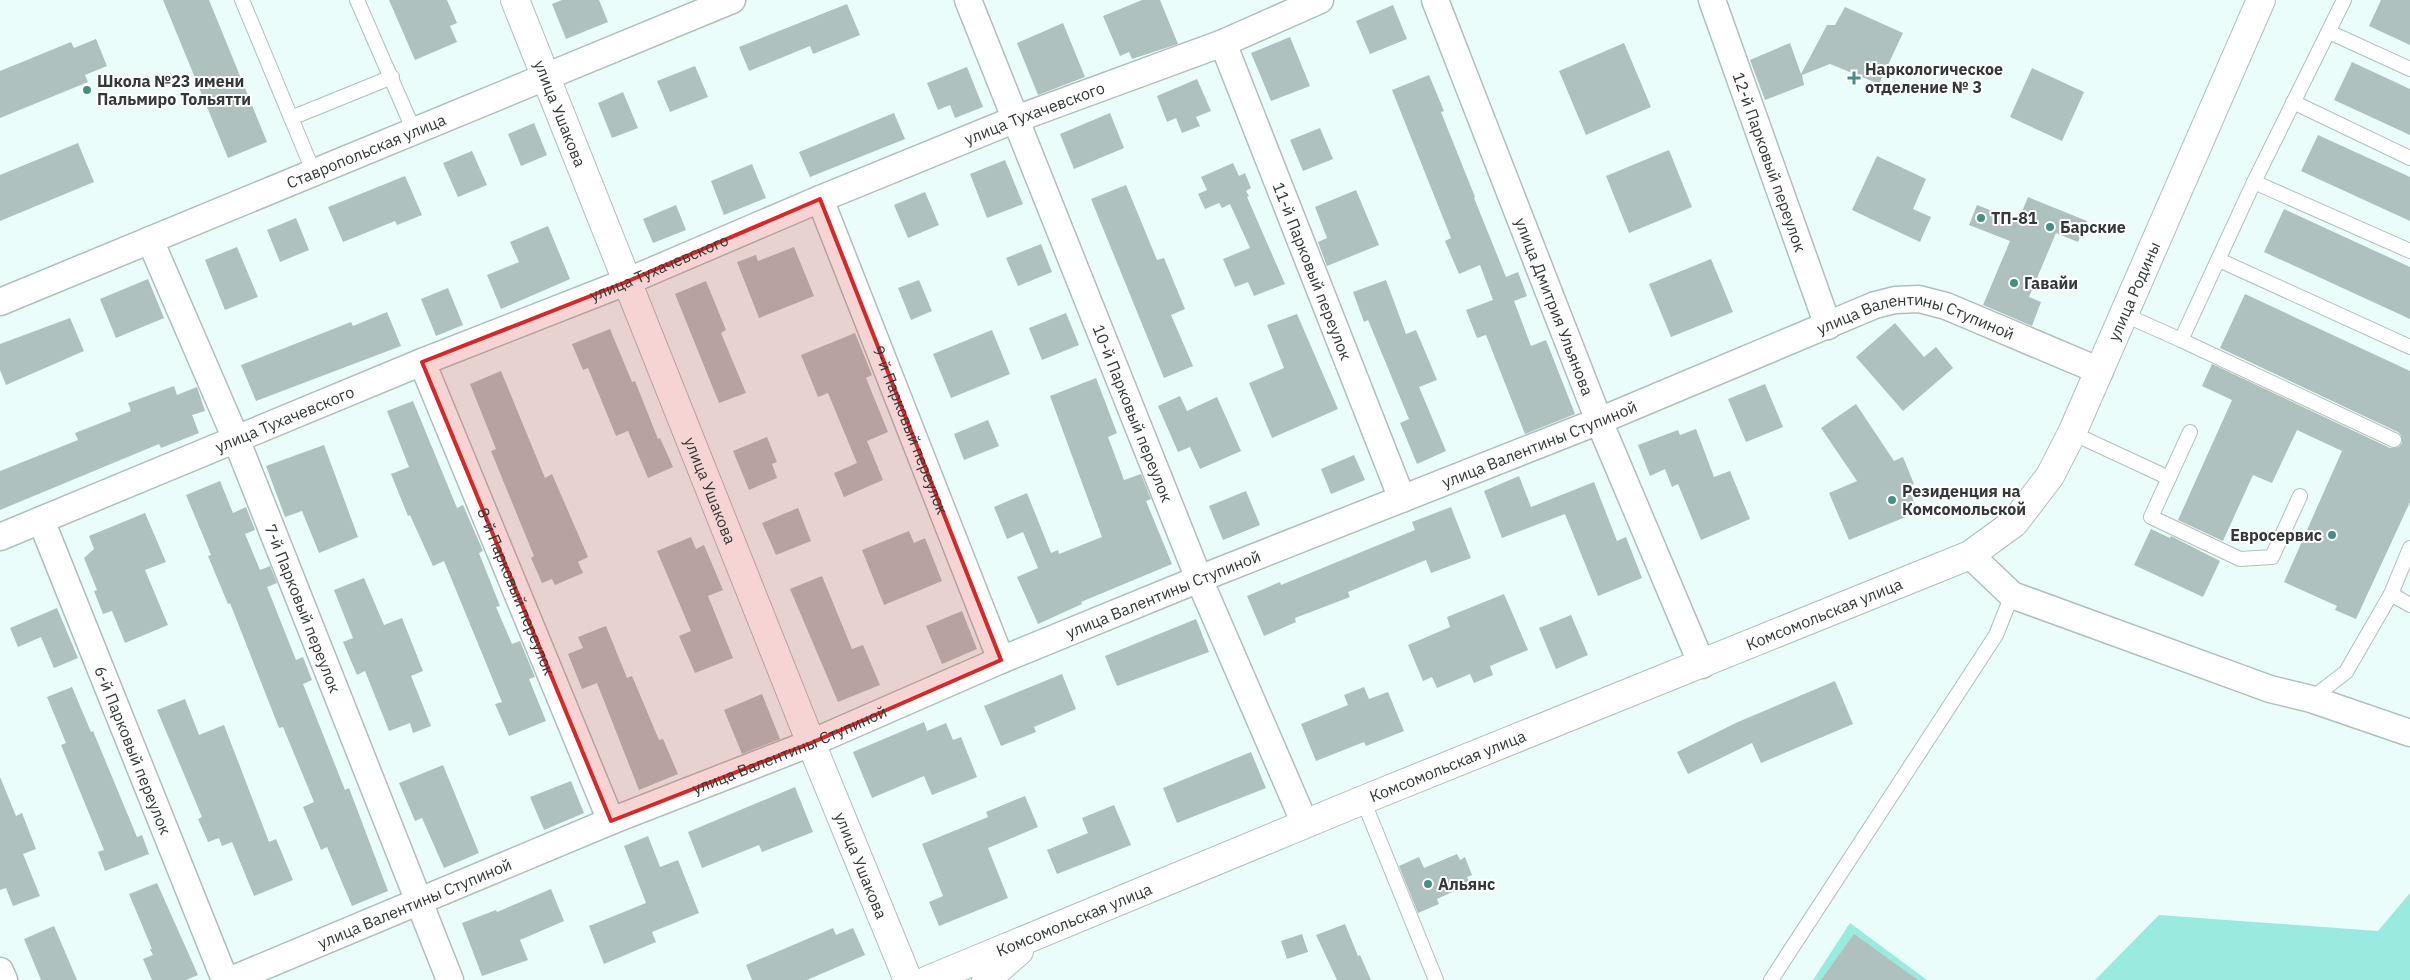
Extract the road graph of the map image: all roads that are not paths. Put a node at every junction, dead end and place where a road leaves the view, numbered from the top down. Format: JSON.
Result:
{"nodes":[{"id":1,"x":242,"y":0,"type":"edge"},
{"id":2,"x":357,"y":0,"type":"edge"},
{"id":3,"x":515,"y":0,"type":"edge"},
{"id":4,"x":732,"y":0,"type":"edge"},
{"id":5,"x":968,"y":0,"type":"edge"},
{"id":6,"x":1320,"y":0,"type":"edge"},
{"id":7,"x":1435,"y":0,"type":"edge"},
{"id":8,"x":2261,"y":0,"type":"edge"},
{"id":9,"x":2344,"y":0,"type":"edge"},
{"id":10,"x":1717,"y":2,"type":"edge"},
{"id":11,"x":2329,"y":32,"type":"junction"},
{"id":12,"x":1223,"y":43,"type":"junction"},
{"id":13,"x":2410,"y":69,"type":"edge"},
{"id":14,"x":546,"y":76,"type":"junction"},
{"id":15,"x":392,"y":77,"type":"junction"},
{"id":16,"x":2293,"y":102,"type":"junction"},
{"id":17,"x":291,"y":118,"type":"junction"},
{"id":18,"x":1016,"y":119,"type":"junction"},
{"id":19,"x":414,"y":131,"type":"junction"},
{"id":20,"x":2410,"y":158,"type":"edge"},
{"id":21,"x":314,"y":173,"type":"junction"},
{"id":22,"x":2254,"y":182,"type":"junction"},
{"id":23,"x":820,"y":199,"type":"junction"},
{"id":24,"x":150,"y":240,"type":"junction"},
{"id":25,"x":2410,"y":251,"type":"edge"},
{"id":26,"x":2219,"y":260,"type":"junction"},
{"id":27,"x":626,"y":282,"type":"junction"},
{"id":28,"x":0,"y":302,"type":"edge"},
{"id":29,"x":2125,"y":315,"type":"junction"},
{"id":30,"x":1828,"y":326,"type":"junction"},
{"id":31,"x":2181,"y":340,"type":"junction"},
{"id":32,"x":2410,"y":347,"type":"edge"},
{"id":33,"x":422,"y":362,"type":"junction"},
{"id":34,"x":2100,"y":372,"type":"junction"},
{"id":35,"x":1599,"y":421,"type":"junction"},
{"id":36,"x":2190,"y":432,"type":"dead end"},
{"id":37,"x":2072,"y":433,"type":"junction"},
{"id":38,"x":236,"y":439,"type":"junction"},
{"id":39,"x":2394,"y":440,"type":"dead end"},
{"id":40,"x":2169,"y":478,"type":"junction"},
{"id":41,"x":2300,"y":496,"type":"dead end"},
{"id":42,"x":1402,"y":498,"type":"junction"},
{"id":43,"x":41,"y":520,"type":"junction"},
{"id":44,"x":0,"y":537,"type":"edge"},
{"id":45,"x":2410,"y":548,"type":"edge"},
{"id":46,"x":1970,"y":555,"type":"junction"},
{"id":47,"x":1199,"y":578,"type":"junction"},
{"id":48,"x":2391,"y":594,"type":"junction"},
{"id":49,"x":2012,"y":595,"type":"junction"},
{"id":50,"x":2410,"y":605,"type":"edge"},
{"id":51,"x":1001,"y":660,"type":"junction"},
{"id":52,"x":1702,"y":664,"type":"junction"},
{"id":53,"x":2312,"y":699,"type":"junction"},
{"id":54,"x":2410,"y":734,"type":"edge"},
{"id":55,"x":811,"y":743,"type":"junction"},
{"id":56,"x":1363,"y":800,"type":"junction"},
{"id":57,"x":611,"y":821,"type":"junction"},
{"id":58,"x":1304,"y":824,"type":"junction"},
{"id":59,"x":419,"y":901,"type":"junction"},
{"id":60,"x":1058,"y":926,"type":"junction"},
{"id":61,"x":0,"y":971,"type":"edge"},
{"id":62,"x":4,"y":980,"type":"edge"},
{"id":63,"x":225,"y":980,"type":"edge"},
{"id":64,"x":231,"y":980,"type":"edge"},
{"id":65,"x":450,"y":980,"type":"edge"},
{"id":66,"x":908,"y":980,"type":"edge"},
{"id":67,"x":928,"y":980,"type":"edge"},
{"id":68,"x":986,"y":980,"type":"edge"},
{"id":69,"x":1436,"y":980,"type":"edge"},
{"id":70,"x":1771,"y":980,"type":"edge"}],
"edges":[{"from":1,"to":17,"type":"lane"},
{"from":2,"to":15,"type":"lane"},
{"from":3,"to":14,"type":"main road","name":"улица Ушакова"},
{"from":4,"to":14,"type":"street","name":"Ставропольская улица"},
{"from":5,"to":18,"type":"street","name":"10-й Парковый переулок"},
{"from":6,"to":12,"type":"street","name":"улица Тухачевского"},
{"from":7,"to":35,"type":"street","name":"улица Дмитрия Ульянова"},
{"from":8,"to":29,"type":"main road","name":"улица Родины"},
{"from":9,"to":11,"type":"lane"},
{"from":10,"to":30,"type":"street","name":"12-й Парковый переулок"},
{"from":11,"to":13,"type":"lane"},
{"from":11,"to":16,"type":"lane"},
{"from":12,"to":18,"type":"street","name":"улица Тухачевского"},
{"from":12,"to":42,"type":"street","name":"11-й Парковый переулок"},
{"from":14,"to":19,"type":"street","name":"Ставропольская улица"},
{"from":14,"to":27,"type":"main road","name":"улица Ушакова"},
{"from":15,"to":17,"type":"lane"},
{"from":15,"to":19,"type":"lane"},
{"from":16,"to":20,"type":"lane"},
{"from":16,"to":22,"type":"lane"},
{"from":17,"to":21,"type":"lane"},
{"from":18,"to":23,"type":"street","name":"улица Тухачевского"},
{"from":18,"to":47,"type":"street","name":"10-й Парковый переулок"},
{"from":19,"to":21,"type":"street","name":"Ставропольская улица"},
{"from":21,"to":24,"type":"street","name":"Ставропольская улица"},
{"from":22,"to":25,"type":"lane"},
{"from":22,"to":26,"type":"lane"},
{"from":23,"to":27,"type":"street","name":"улица Тухачевского"},
{"from":23,"to":51,"type":"street","name":"9-й Парковый переулок"},
{"from":24,"to":28,"type":"street","name":"Ставропольская улица"},
{"from":24,"to":38,"type":"street","name":"7-й Парковый переулок"},
{"from":26,"to":31,"type":"lane"},
{"from":26,"to":32,"type":"lane"},
{"from":27,"to":33,"type":"street","name":"улица Тухачевского"},
{"from":27,"to":55,"type":"main road","name":"улица Ушакова"},
{"from":29,"to":31,"type":"lane"},
{"from":29,"to":34,"type":"main road","name":"улица Родины"},
{"from":30,"to":34,"type":"street","name":"улица Валентины Ступиной"},
{"from":30,"to":35,"type":"street","name":"улица Валентины Ступиной"},
{"from":31,"to":39,"type":"lane"},
{"from":33,"to":38,"type":"street","name":"улица Тухачевского"},
{"from":33,"to":57,"type":"street","name":"8-й Парковый переулок"},
{"from":34,"to":37,"type":"main road","name":"улица Родины"},
{"from":35,"to":42,"type":"street","name":"улица Валентины Ступиной"},
{"from":35,"to":52,"type":"street","name":"улица Дмитрия Ульянова"},
{"from":36,"to":40,"type":"lane"},
{"from":37,"to":40,"type":"lane"},
{"from":37,"to":46,"type":"main road","name":"улица Родины"},
{"from":38,"to":43,"type":"street","name":"улица Тухачевского"},
{"from":38,"to":59,"type":"street","name":"7-й Парковый переулок"},
{"from":40,"to":41,"type":"lane"},
{"from":42,"to":47,"type":"street","name":"улица Валентины Ступиной"},
{"from":43,"to":44,"type":"street","name":"улица Тухачевского"},
{"from":43,"to":63,"type":"street","name":"6-й Парковый переулок"},
{"from":45,"to":48,"type":"lane"},
{"from":46,"to":49,"type":"street"},
{"from":46,"to":52,"type":"main road","name":"Комсомольская улица"},
{"from":47,"to":51,"type":"street","name":"улица Валентины Ступиной"},
{"from":47,"to":58,"type":"street","name":"10-й Парковый переулок"},
{"from":48,"to":50,"type":"lane"},
{"from":48,"to":53,"type":"lane"},
{"from":49,"to":53,"type":"street"},
{"from":49,"to":70,"type":"lane"},
{"from":51,"to":55,"type":"street","name":"улица Валентины Ступиной"},
{"from":52,"to":56,"type":"main road","name":"Комсомольская улица"},
{"from":53,"to":54,"type":"street"},
{"from":55,"to":57,"type":"street","name":"улица Валентины Ступиной"},
{"from":55,"to":66,"type":"main road","name":"улица Ушакова"},
{"from":56,"to":58,"type":"main road","name":"Комсомольская улица"},
{"from":56,"to":69,"type":"lane"},
{"from":57,"to":59,"type":"street","name":"улица Валентины Ступиной"},
{"from":58,"to":60,"type":"main road","name":"Комсомольская улица"},
{"from":59,"to":64,"type":"street","name":"улица Валентины Ступиной"},
{"from":59,"to":65,"type":"street","name":"7-й Парковый переулок"},
{"from":60,"to":67,"type":"main road","name":"Комсомольская улица"},
{"from":60,"to":68,"type":"main road"},
{"from":61,"to":62,"type":"street"}]}
